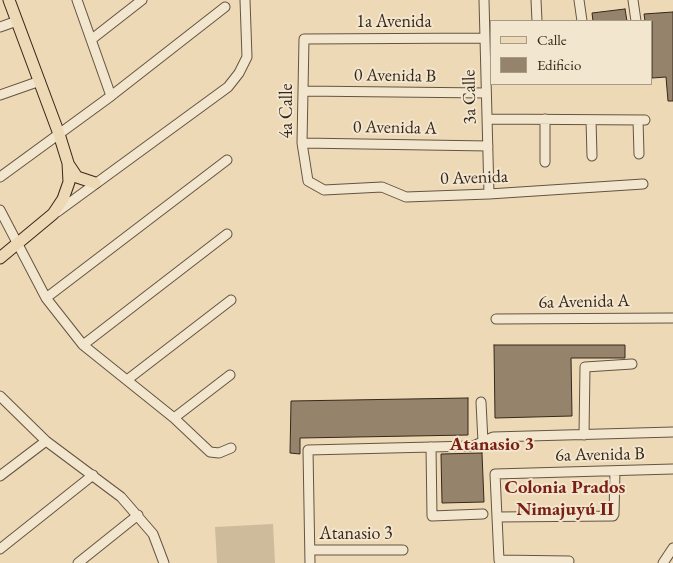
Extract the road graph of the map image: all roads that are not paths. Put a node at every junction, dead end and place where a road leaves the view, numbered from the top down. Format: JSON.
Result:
{"nodes":[{"id":1,"x":9,"y":0,"type":"edge"},
{"id":2,"x":77,"y":0,"type":"edge"},
{"id":3,"x":142,"y":0,"type":"edge"},
{"id":4,"x":245,"y":0,"type":"edge"},
{"id":5,"x":484,"y":0,"type":"edge"},
{"id":6,"x":536,"y":0,"type":"edge"},
{"id":7,"x":579,"y":0,"type":"edge"},
{"id":8,"x":633,"y":0,"type":"edge"},
{"id":9,"x":225,"y":7,"type":"dead end"},
{"id":10,"x":537,"y":20,"type":"edge"},
{"id":11,"x":582,"y":20,"type":"edge"},
{"id":12,"x":636,"y":20,"type":"edge"},
{"id":13,"x":17,"y":21,"type":"junction"},
{"id":14,"x":0,"y":27,"type":"edge"},
{"id":15,"x":485,"y":38,"type":"junction"},
{"id":16,"x":304,"y":39,"type":"joint"},
{"id":17,"x":92,"y":40,"type":"junction"},
{"id":18,"x":489,"y":70,"type":"edge"},
{"id":19,"x":40,"y":81,"type":"junction"},
{"id":20,"x":303,"y":91,"type":"junction"},
{"id":21,"x":486,"y":93,"type":"junction"},
{"id":22,"x":0,"y":95,"type":"edge"},
{"id":23,"x":111,"y":96,"type":"junction"},
{"id":24,"x":487,"y":119,"type":"junction"},
{"id":25,"x":545,"y":119,"type":"junction"},
{"id":26,"x":591,"y":120,"type":"junction"},
{"id":27,"x":59,"y":134,"type":"junction"},
{"id":28,"x":302,"y":143,"type":"junction"},
{"id":29,"x":488,"y":146,"type":"junction"},
{"id":30,"x":639,"y":154,"type":"dead end"},
{"id":31,"x":592,"y":156,"type":"dead end"},
{"id":32,"x":227,"y":160,"type":"dead end"},
{"id":33,"x":545,"y":162,"type":"dead end"},
{"id":34,"x":68,"y":163,"type":"junction"},
{"id":35,"x":0,"y":177,"type":"edge"},
{"id":36,"x":309,"y":182,"type":"joint"},
{"id":37,"x":95,"y":183,"type":"junction"},
{"id":38,"x":643,"y":184,"type":"dead end"},
{"id":39,"x":489,"y":194,"type":"junction"},
{"id":40,"x":0,"y":210,"type":"edge"},
{"id":41,"x":53,"y":214,"type":"junction"},
{"id":42,"x":227,"y":234,"type":"dead end"},
{"id":43,"x":19,"y":244,"type":"junction"},
{"id":44,"x":0,"y":258,"type":"edge"},
{"id":45,"x":46,"y":298,"type":"junction"},
{"id":46,"x":231,"y":300,"type":"dead end"},
{"id":47,"x":673,"y":318,"type":"edge"},
{"id":48,"x":496,"y":320,"type":"dead end"},
{"id":49,"x":83,"y":345,"type":"junction"},
{"id":50,"x":632,"y":364,"type":"dead end"},
{"id":51,"x":230,"y":375,"type":"dead end"},
{"id":52,"x":127,"y":380,"type":"junction"},
{"id":53,"x":2,"y":401,"type":"edge"},
{"id":54,"x":481,"y":402,"type":"dead end"},
{"id":55,"x":174,"y":418,"type":"junction"},
{"id":56,"x":673,"y":432,"type":"edge"},
{"id":57,"x":584,"y":435,"type":"junction"},
{"id":58,"x":46,"y":441,"type":"junction"},
{"id":59,"x":483,"y":442,"type":"junction"},
{"id":60,"x":432,"y":447,"type":"junction"},
{"id":61,"x":231,"y":448,"type":"dead end"},
{"id":62,"x":673,"y":469,"type":"edge"},
{"id":63,"x":615,"y":471,"type":"junction"},
{"id":64,"x":92,"y":475,"type":"junction"},
{"id":65,"x":0,"y":476,"type":"edge"},
{"id":66,"x":483,"y":514,"type":"dead end"},
{"id":67,"x":138,"y":515,"type":"junction"},
{"id":68,"x":497,"y":517,"type":"junction"},
{"id":69,"x":673,"y":548,"type":"edge"},
{"id":70,"x":0,"y":549,"type":"edge"},
{"id":71,"x":310,"y":550,"type":"junction"},
{"id":72,"x":403,"y":550,"type":"dead end"},
{"id":73,"x":569,"y":561,"type":"dead end"},
{"id":74,"x":668,"y":561,"type":"edge"},
{"id":75,"x":83,"y":562,"type":"edge"},
{"id":76,"x":518,"y":562,"type":"edge"},
{"id":77,"x":164,"y":563,"type":"edge"},
{"id":78,"x":310,"y":563,"type":"edge"}],
"edges":[{"from":1,"to":13,"type":"main road"},
{"from":2,"to":17,"type":"street"},
{"from":3,"to":17,"type":"street"},
{"from":4,"to":37,"type":"street"},
{"from":5,"to":15,"type":"street","name":"3a Calle"},
{"from":6,"to":10,"type":"street"},
{"from":7,"to":11,"type":"street"},
{"from":8,"to":12,"type":"street"},
{"from":9,"to":23,"type":"street"},
{"from":13,"to":14,"type":"street"},
{"from":13,"to":19,"type":"main road"},
{"from":15,"to":16,"type":"street","name":"1a Avenida"},
{"from":15,"to":18,"type":"street","name":"3a Calle"},
{"from":16,"to":20,"type":"street","name":"4a Calle"},
{"from":17,"to":23,"type":"street"},
{"from":18,"to":21,"type":"street","name":"3a Calle"},
{"from":19,"to":22,"type":"street"},
{"from":19,"to":27,"type":"main road"},
{"from":20,"to":21,"type":"street","name":"0 Avenida B"},
{"from":20,"to":28,"type":"street","name":"4a Calle"},
{"from":21,"to":24,"type":"street","name":"3a Calle"},
{"from":23,"to":27,"type":"street"},
{"from":24,"to":25,"type":"street"},
{"from":24,"to":29,"type":"street","name":"3a Calle"},
{"from":25,"to":26,"type":"street"},
{"from":25,"to":33,"type":"street"},
{"from":26,"to":30,"type":"street"},
{"from":26,"to":31,"type":"street"},
{"from":27,"to":34,"type":"main road"},
{"from":27,"to":35,"type":"street"},
{"from":28,"to":29,"type":"street","name":"0 Avenida A"},
{"from":28,"to":36,"type":"street","name":"4a Calle"},
{"from":29,"to":39,"type":"street","name":"3a Calle"},
{"from":32,"to":45,"type":"street"},
{"from":34,"to":37,"type":"main road"},
{"from":34,"to":41,"type":"main road"},
{"from":36,"to":39,"type":"street","name":"0 Avenida"},
{"from":37,"to":41,"type":"street"},
{"from":38,"to":39,"type":"street","name":"0 Avenida"},
{"from":40,"to":43,"type":"street"},
{"from":41,"to":43,"type":"main road"},
{"from":42,"to":49,"type":"street"},
{"from":43,"to":44,"type":"main road"},
{"from":43,"to":45,"type":"street"},
{"from":45,"to":49,"type":"street"},
{"from":46,"to":52,"type":"street"},
{"from":47,"to":48,"type":"street","name":"6a Avenida A"},
{"from":49,"to":52,"type":"street"},
{"from":50,"to":57,"type":"street"},
{"from":51,"to":55,"type":"street"},
{"from":52,"to":55,"type":"street"},
{"from":53,"to":58,"type":"street"},
{"from":54,"to":59,"type":"street"},
{"from":55,"to":61,"type":"street"},
{"from":56,"to":57,"type":"street"},
{"from":57,"to":59,"type":"street"},
{"from":58,"to":64,"type":"street"},
{"from":58,"to":65,"type":"street"},
{"from":59,"to":60,"type":"street"},
{"from":60,"to":66,"type":"street"},
{"from":60,"to":71,"type":"street"},
{"from":62,"to":63,"type":"street","name":"6a Avenida B"},
{"from":63,"to":68,"type":"street"},
{"from":63,"to":68,"type":"street","name":"6a Avenida B"},
{"from":64,"to":67,"type":"street"},
{"from":64,"to":70,"type":"street"},
{"from":67,"to":75,"type":"street"},
{"from":67,"to":77,"type":"street"},
{"from":68,"to":76,"type":"street"},
{"from":69,"to":74,"type":"street"},
{"from":71,"to":72,"type":"street","name":"Atanasio 3"},
{"from":71,"to":78,"type":"street"},
{"from":73,"to":76,"type":"street"}]}
